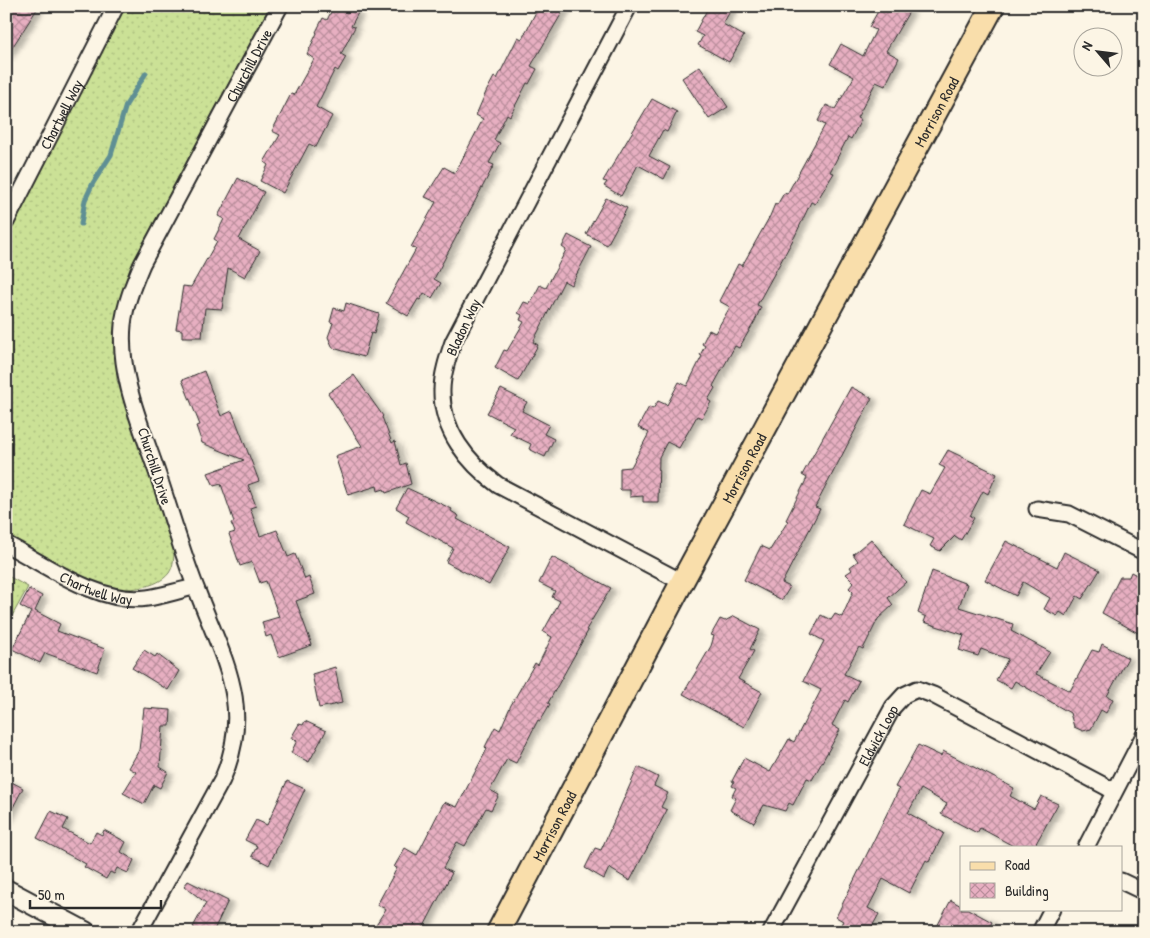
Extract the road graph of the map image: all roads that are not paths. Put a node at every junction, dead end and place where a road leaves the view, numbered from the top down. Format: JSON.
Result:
{"nodes":[{"id":1,"x":116,"y":6,"type":"edge"},
{"id":2,"x":280,"y":6,"type":"edge"},
{"id":3,"x":629,"y":6,"type":"edge"},
{"id":4,"x":993,"y":6,"type":"edge"},
{"id":5,"x":6,"y":222,"type":"edge"},
{"id":6,"x":1036,"y":509,"type":"dead end"},
{"id":7,"x":6,"y":544,"type":"edge"},
{"id":8,"x":1144,"y":552,"type":"edge"},
{"id":9,"x":682,"y":582,"type":"junction"},
{"id":10,"x":195,"y":586,"type":"junction"},
{"id":11,"x":1144,"y":735,"type":"edge"},
{"id":12,"x":1114,"y":791,"type":"junction"},
{"id":13,"x":1086,"y":846,"type":"edge"},
{"id":14,"x":1122,"y":881,"type":"edge"},
{"id":15,"x":6,"y":890,"type":"edge"},
{"id":16,"x":1144,"y":892,"type":"edge"},
{"id":17,"x":1051,"y":910,"type":"edge"},
{"id":18,"x":85,"y":932,"type":"edge"},
{"id":19,"x":140,"y":932,"type":"edge"},
{"id":20,"x":498,"y":932,"type":"edge"},
{"id":21,"x":770,"y":932,"type":"edge"},
{"id":22,"x":1040,"y":932,"type":"edge"}],
"edges":[{"from":1,"to":5,"type":"street","name":"Chartwell Way"},
{"from":2,"to":10,"type":"street","name":"Churchill Drive"},
{"from":3,"to":9,"type":"street","name":"Bladon Way"},
{"from":4,"to":9,"type":"main road","name":"Morrison Road"},
{"from":6,"to":8,"type":"street"},
{"from":7,"to":10,"type":"street","name":"Chartwell Way"},
{"from":9,"to":20,"type":"main road","name":"Morrison Road"},
{"from":10,"to":19,"type":"street","name":"Churchill Drive"},
{"from":11,"to":12,"type":"street"},
{"from":12,"to":13,"type":"street"},
{"from":12,"to":21,"type":"street","name":"Eldwick Loop"},
{"from":14,"to":16,"type":"street"},
{"from":15,"to":18,"type":"main road"},
{"from":17,"to":22,"type":"street"}]}
